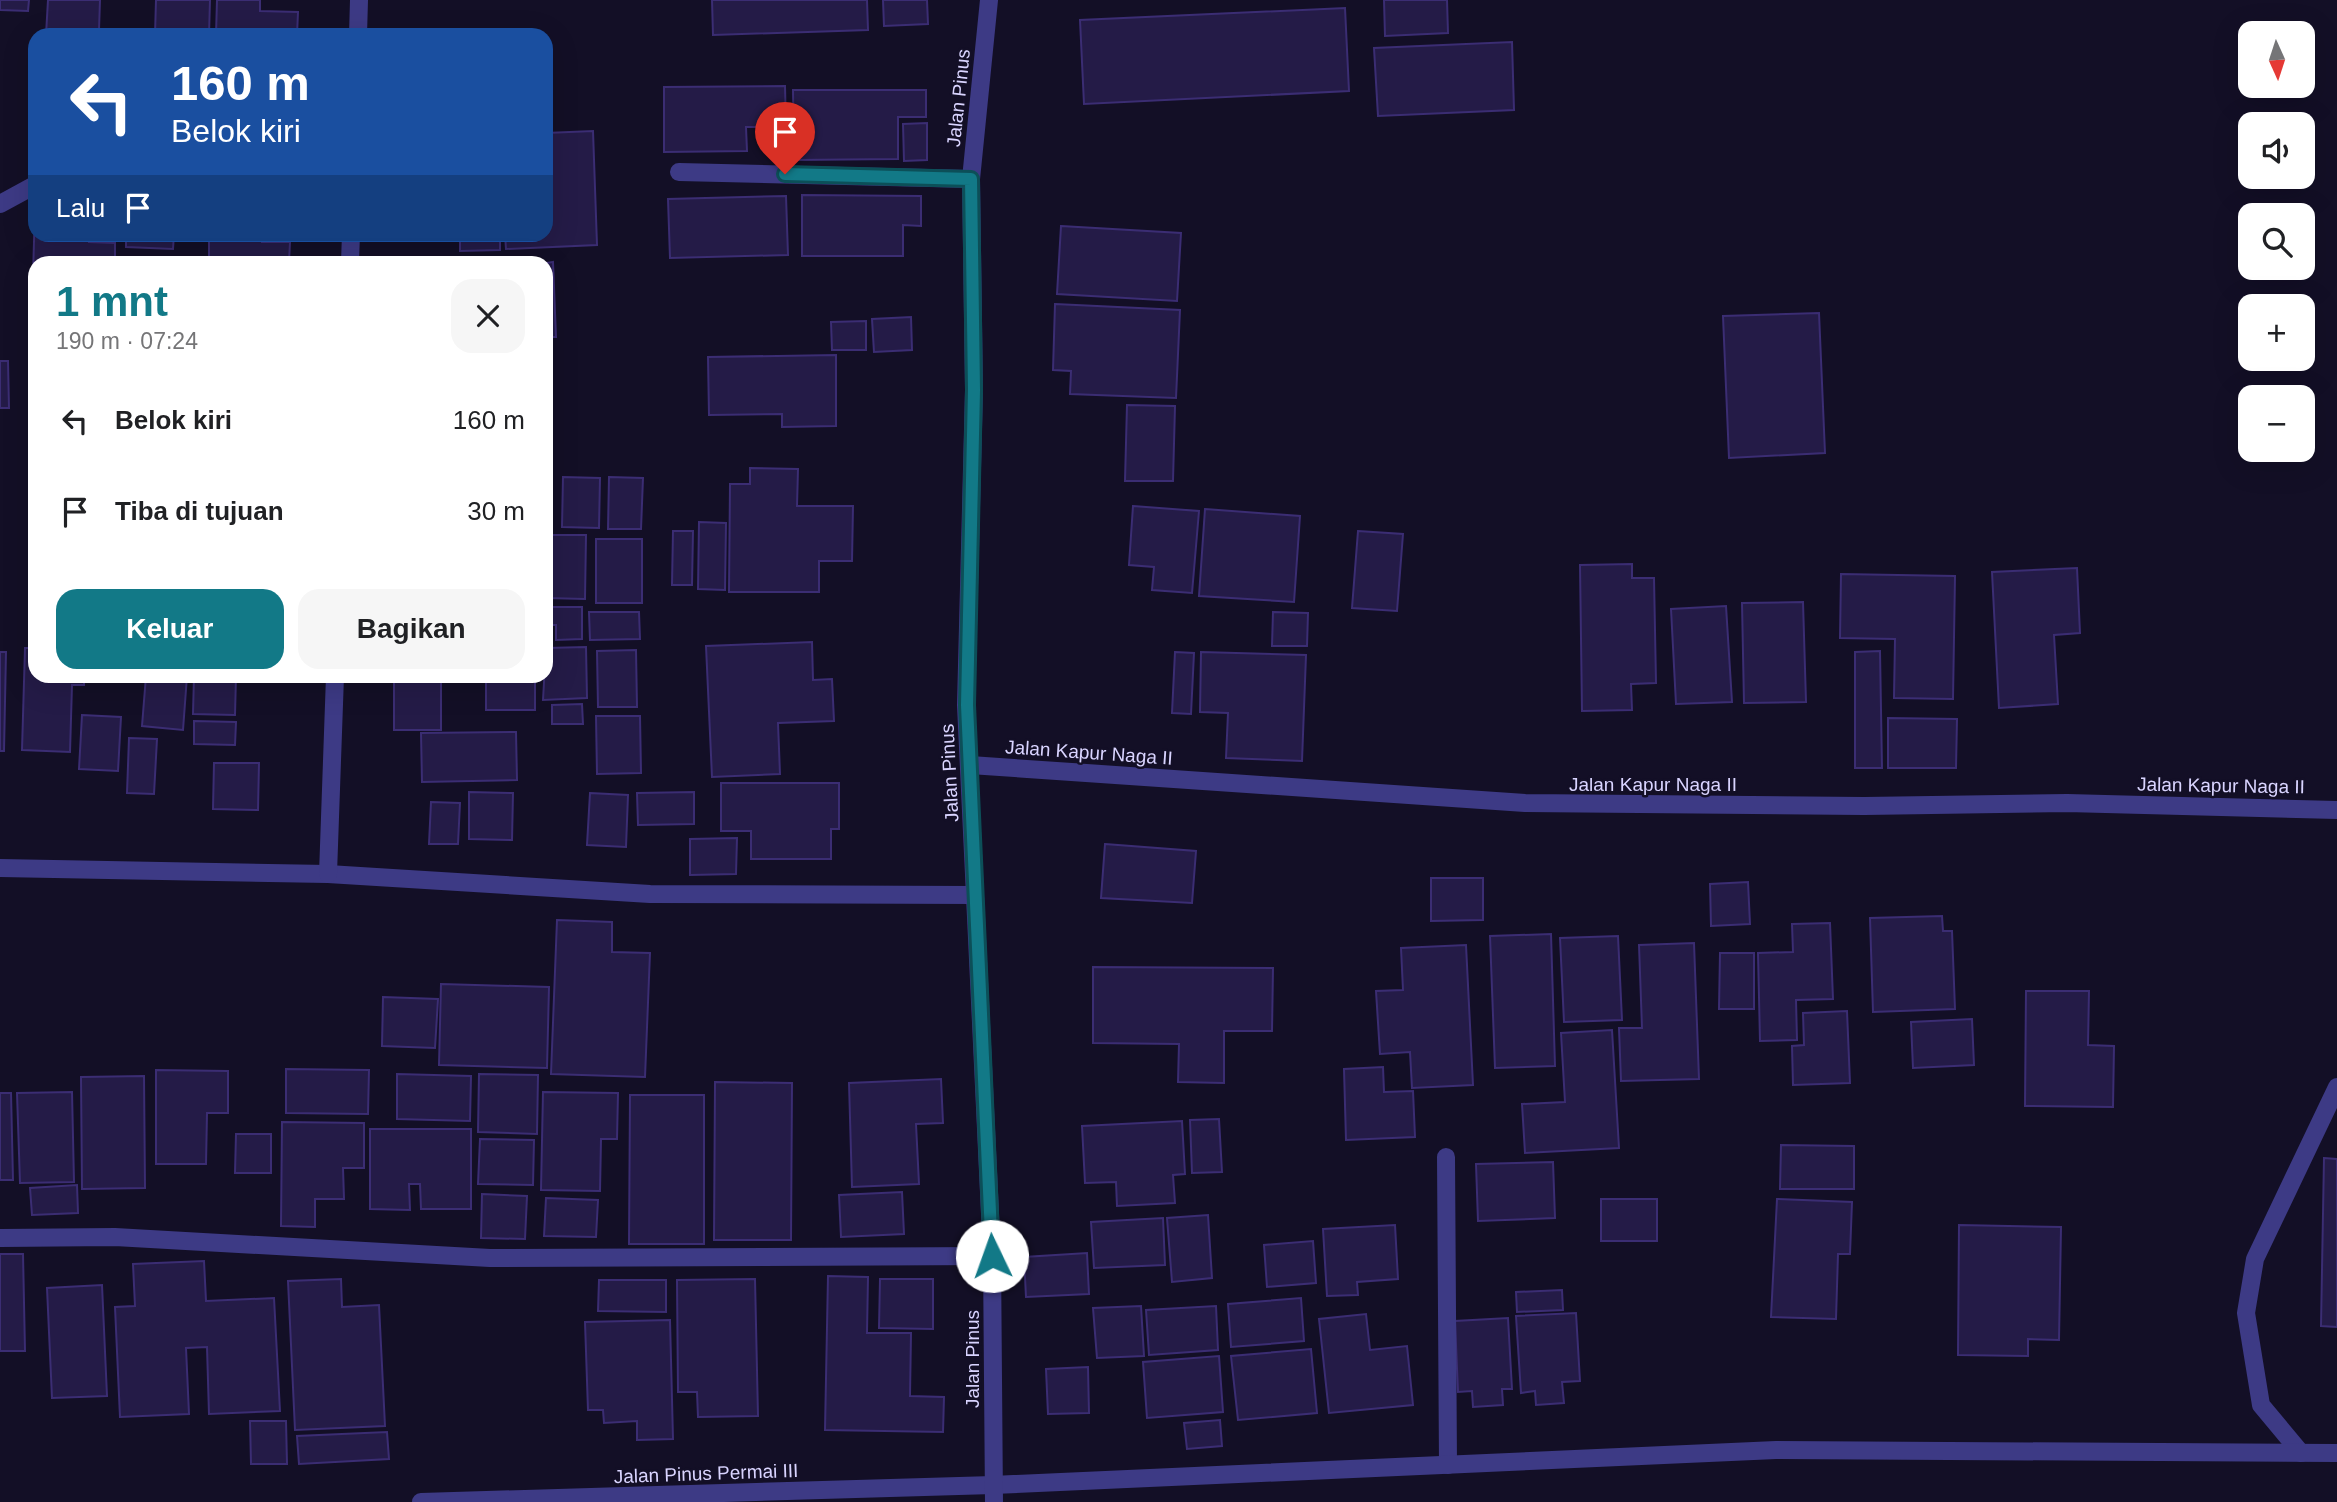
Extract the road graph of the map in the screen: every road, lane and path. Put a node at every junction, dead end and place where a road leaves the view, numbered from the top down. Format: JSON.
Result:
{"nodes":[{"id":1,"x":359,"y":0,"type":"edge"},
{"id":2,"x":989,"y":0,"type":"edge"},
{"id":3,"x":358,"y":28,"type":"edge"},
{"id":4,"x":679,"y":172,"type":"dead end"},
{"id":5,"x":971,"y":179,"type":"junction"},
{"id":6,"x":28,"y":189,"type":"edge"},
{"id":7,"x":0,"y":204,"type":"edge"},
{"id":8,"x":335,"y":683,"type":"edge"},
{"id":9,"x":970,"y":765,"type":"junction"},
{"id":10,"x":2337,"y":810,"type":"edge"},
{"id":11,"x":0,"y":868,"type":"edge"},
{"id":12,"x":328,"y":874,"type":"junction"},
{"id":13,"x":975,"y":895,"type":"junction"},
{"id":14,"x":2337,"y":1087,"type":"edge"},
{"id":15,"x":1446,"y":1157,"type":"dead end"},
{"id":16,"x":0,"y":1238,"type":"edge"},
{"id":17,"x":992,"y":1256,"type":"junction"},
{"id":18,"x":2301,"y":1453,"type":"junction"},
{"id":19,"x":2337,"y":1453,"type":"edge"},
{"id":20,"x":1448,"y":1465,"type":"junction"},
{"id":21,"x":994,"y":1494,"type":"edge"},
{"id":22,"x":421,"y":1502,"type":"edge"}],
"edges":[{"from":1,"to":3,"type":"street"},
{"from":2,"to":5,"type":"street","name":"Jalan Pinus"},
{"from":4,"to":5,"type":"street"},
{"from":5,"to":9,"type":"street","name":"Jalan Pinus"},
{"from":6,"to":7,"type":"street"},
{"from":8,"to":12,"type":"street"},
{"from":9,"to":10,"type":"street","name":"Jalan Kapur Naga II"},
{"from":9,"to":13,"type":"street","name":"Jalan Pinus"},
{"from":11,"to":12,"type":"street"},
{"from":12,"to":13,"type":"street"},
{"from":13,"to":17,"type":"street","name":"Jalan Pinus"},
{"from":14,"to":18,"type":"street"},
{"from":15,"to":20,"type":"street"},
{"from":16,"to":17,"type":"street"},
{"from":17,"to":21,"type":"street","name":"Jalan Pinus"},
{"from":18,"to":19,"type":"street","name":"Jalan Pinus Permai III"},
{"from":18,"to":20,"type":"street","name":"Jalan Pinus Permai III"},
{"from":20,"to":21,"type":"street","name":"Jalan Pinus Permai III"},
{"from":21,"to":22,"type":"street","name":"Jalan Pinus Permai III"}]}
